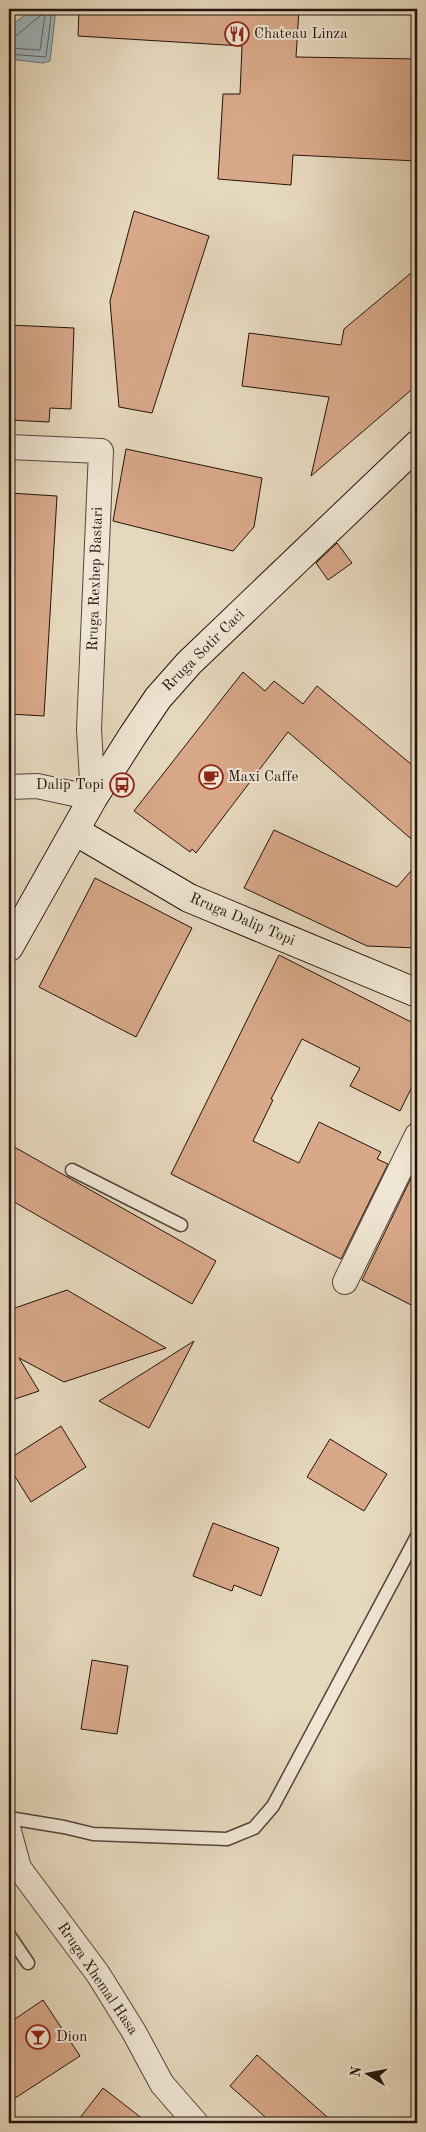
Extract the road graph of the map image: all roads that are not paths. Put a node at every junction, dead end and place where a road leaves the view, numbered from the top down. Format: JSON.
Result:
{"nodes":[{"id":1,"x":417,"y":445,"type":"edge"},
{"id":2,"x":9,"y":447,"type":"edge"},
{"id":3,"x":9,"y":787,"type":"edge"},
{"id":4,"x":93,"y":798,"type":"junction"},
{"id":5,"x":74,"y":831,"type":"junction"},
{"id":6,"x":9,"y":947,"type":"edge"},
{"id":7,"x":417,"y":993,"type":"edge"},
{"id":8,"x":417,"y":1135,"type":"edge"},
{"id":9,"x":72,"y":1170,"type":"dead end"},
{"id":10,"x":181,"y":1225,"type":"dead end"},
{"id":11,"x":345,"y":1282,"type":"dead end"},
{"id":12,"x":417,"y":1536,"type":"edge"},
{"id":13,"x":9,"y":1818,"type":"edge"},
{"id":14,"x":9,"y":1831,"type":"edge"},
{"id":15,"x":9,"y":1935,"type":"edge"},
{"id":16,"x":28,"y":1963,"type":"dead end"},
{"id":17,"x":196,"y":2123,"type":"edge"}],
"edges":[{"from":1,"to":4,"type":"main road","name":"Rruga Sotir Caci"},
{"from":2,"to":4,"type":"street","name":"Rruga Rexhep Bastari"},
{"from":3,"to":4,"type":"street"},
{"from":4,"to":5,"type":"main road","name":"Rruga Sotir Caci"},
{"from":5,"to":6,"type":"main road","name":"Rruga Sotir Caci"},
{"from":5,"to":7,"type":"main road","name":"Rruga Dalip Topi"},
{"from":8,"to":11,"type":"street"},
{"from":9,"to":10,"type":"lane"},
{"from":12,"to":13,"type":"lane"},
{"from":14,"to":17,"type":"street","name":"Rruga Xhemal Hasa"},
{"from":15,"to":16,"type":"lane"}]}
